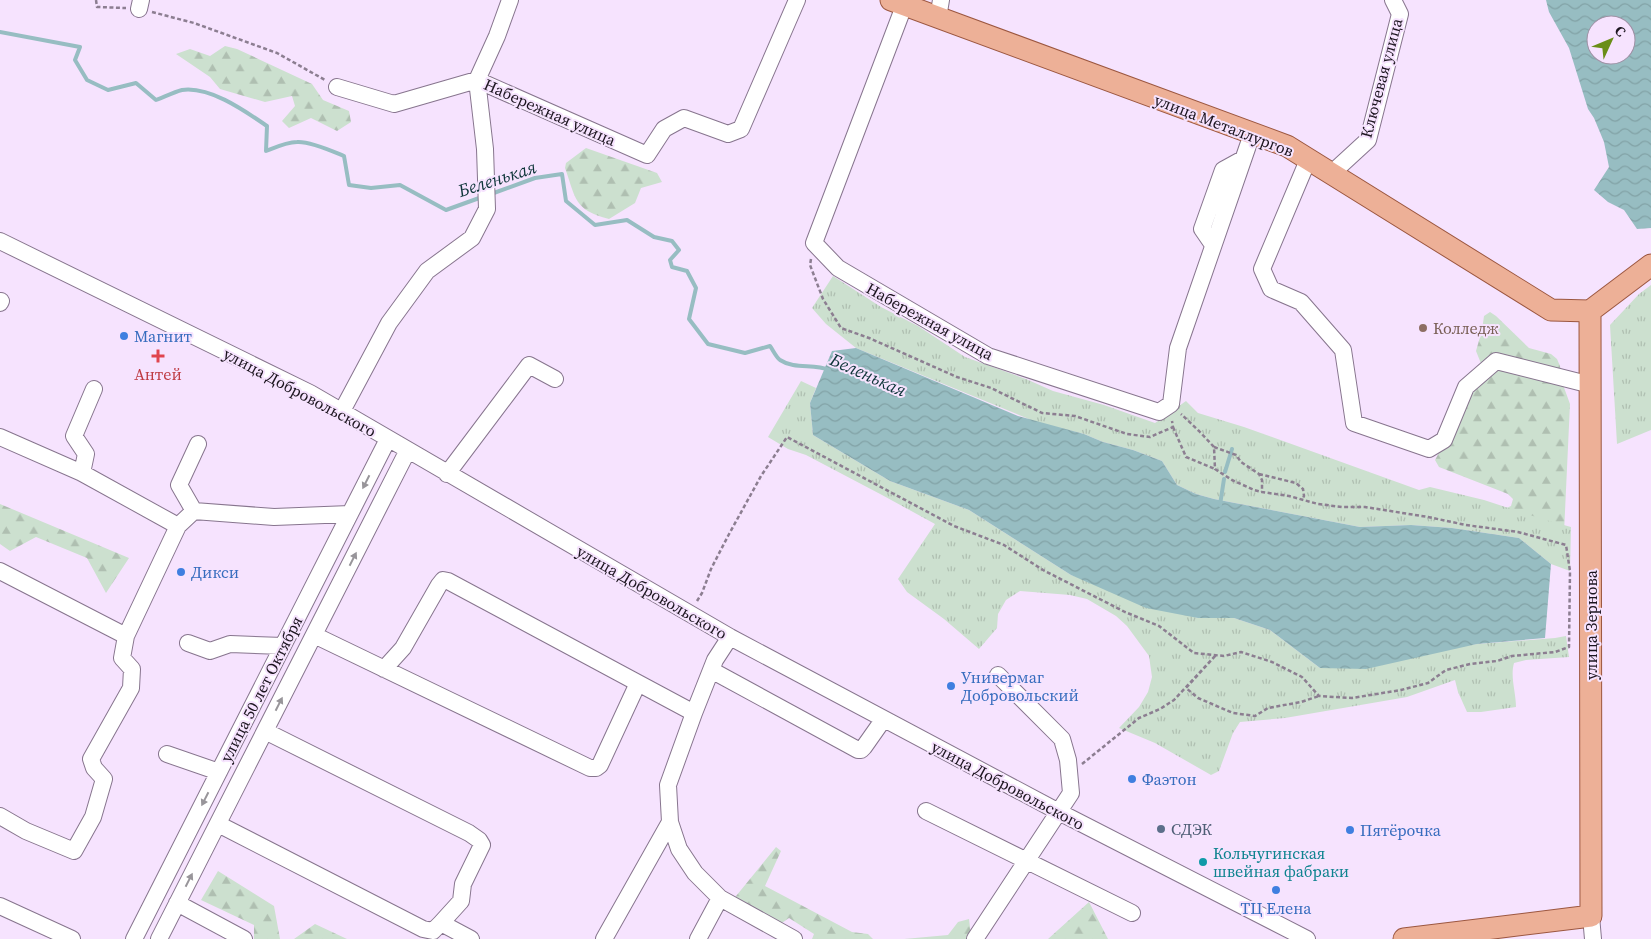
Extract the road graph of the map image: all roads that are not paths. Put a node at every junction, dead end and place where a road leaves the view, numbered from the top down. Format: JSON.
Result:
{"nodes":[{"id":1,"x":510,"y":0,"type":"edge"},
{"id":2,"x":797,"y":0,"type":"edge"},
{"id":3,"x":1393,"y":0,"type":"edge"},
{"id":4,"x":898,"y":3,"type":"edge"},
{"id":5,"x":939,"y":9,"type":"edge"},
{"id":6,"x":477,"y":80,"type":"junction"},
{"id":7,"x":337,"y":87,"type":"road end"},
{"id":8,"x":1252,"y":134,"type":"junction"},
{"id":9,"x":1308,"y":160,"type":"junction"},
{"id":10,"x":1330,"y":174,"type":"junction"},
{"id":11,"x":0,"y":241,"type":"edge"},
{"id":12,"x":1651,"y":265,"type":"edge"},
{"id":13,"x":1590,"y":311,"type":"junction"},
{"id":14,"x":555,"y":379,"type":"dead end"},
{"id":15,"x":1591,"y":385,"type":"junction"},
{"id":16,"x":94,"y":389,"type":"dead end"},
{"id":17,"x":342,"y":411,"type":"junction"},
{"id":18,"x":0,"y":437,"type":"edge"},
{"id":19,"x":388,"y":439,"type":"junction"},
{"id":20,"x":198,"y":444,"type":"dead end"},
{"id":21,"x":408,"y":450,"type":"junction"},
{"id":22,"x":82,"y":473,"type":"junction"},
{"id":23,"x":447,"y":474,"type":"junction"},
{"id":24,"x":194,"y":511,"type":"junction"},
{"id":25,"x":350,"y":514,"type":"junction"},
{"id":26,"x":178,"y":526,"type":"junction"},
{"id":27,"x":0,"y":571,"type":"edge"},
{"id":28,"x":314,"y":635,"type":"junction"},
{"id":29,"x":126,"y":636,"type":"junction"},
{"id":30,"x":730,"y":637,"type":"junction"},
{"id":31,"x":188,"y":643,"type":"dead end"},
{"id":32,"x":283,"y":646,"type":"junction"},
{"id":33,"x":384,"y":669,"type":"junction"},
{"id":34,"x":711,"y":670,"type":"junction"},
{"id":35,"x":998,"y":675,"type":"dead end"},
{"id":36,"x":638,"y":683,"type":"junction"},
{"id":37,"x":694,"y":713,"type":"junction"},
{"id":38,"x":883,"y":720,"type":"junction"},
{"id":39,"x":265,"y":731,"type":"junction"},
{"id":40,"x":167,"y":754,"type":"dead end"},
{"id":41,"x":219,"y":772,"type":"junction"},
{"id":42,"x":926,"y":811,"type":"dead end"},
{"id":43,"x":1059,"y":812,"type":"junction"},
{"id":44,"x":0,"y":816,"type":"edge"},
{"id":45,"x":670,"y":822,"type":"junction"},
{"id":46,"x":218,"y":824,"type":"junction"},
{"id":47,"x":1027,"y":861,"type":"junction"},
{"id":48,"x":720,"y":898,"type":"junction"},
{"id":49,"x":177,"y":903,"type":"junction"},
{"id":50,"x":0,"y":906,"type":"edge"},
{"id":51,"x":1132,"y":913,"type":"dead end"},
{"id":52,"x":1591,"y":916,"type":"junction"},
{"id":53,"x":441,"y":923,"type":"junction"},
{"id":54,"x":1467,"y":935,"type":"edge"},
{"id":55,"x":72,"y":939,"type":"edge"},
{"id":56,"x":134,"y":939,"type":"edge"},
{"id":57,"x":159,"y":939,"type":"edge"},
{"id":58,"x":244,"y":939,"type":"edge"},
{"id":59,"x":471,"y":939,"type":"edge"},
{"id":60,"x":604,"y":939,"type":"edge"},
{"id":61,"x":698,"y":939,"type":"edge"},
{"id":62,"x":794,"y":939,"type":"edge"},
{"id":63,"x":975,"y":939,"type":"edge"},
{"id":64,"x":1306,"y":939,"type":"edge"},
{"id":65,"x":1410,"y":939,"type":"edge"},
{"id":66,"x":1593,"y":939,"type":"edge"}],
"edges":[{"from":1,"to":6,"type":"street"},
{"from":2,"to":6,"type":"street","name":"Набережная улица"},
{"from":3,"to":10,"type":"street","name":"Ключевая улица"},
{"from":4,"to":5,"type":"main road","name":"улица Металлургов"},
{"from":4,"to":8,"type":"street","name":"Набережная улица"},
{"from":5,"to":8,"type":"main road","name":"улица Металлургов"},
{"from":6,"to":7,"type":"street","name":"Набережная улица"},
{"from":6,"to":17,"type":"street"},
{"from":8,"to":9,"type":"main road","name":"улица Металлургов"},
{"from":9,"to":10,"type":"main road","name":"улица Металлургов"},
{"from":9,"to":15,"type":"street"},
{"from":10,"to":13,"type":"main road","name":"улица Металлургов"},
{"from":11,"to":17,"type":"street","name":"улица Добровольского"},
{"from":12,"to":13,"type":"main road"},
{"from":13,"to":15,"type":"main road","name":"улица Зернова"},
{"from":14,"to":23,"type":"street"},
{"from":15,"to":52,"type":"main road","name":"улица Зернова"},
{"from":16,"to":22,"type":"street"},
{"from":17,"to":19,"type":"street","name":"улица Добровольского"},
{"from":18,"to":22,"type":"street"},
{"from":19,"to":21,"type":"street","name":"улица Добровольского"},
{"from":19,"to":25,"type":"street","name":"улица 50 лет Октября","one_way":true},
{"from":20,"to":24,"type":"street"},
{"from":21,"to":23,"type":"street","name":"улица Добровольского"},
{"from":28,"to":21,"type":"street","name":"улица 50 лет Октября","one_way":true},
{"from":22,"to":26,"type":"street"},
{"from":23,"to":30,"type":"street","name":"улица Добровольского"},
{"from":24,"to":25,"type":"street"},
{"from":24,"to":26,"type":"street"},
{"from":25,"to":32,"type":"street","name":"улица 50 лет Октября"},
{"from":26,"to":29,"type":"street"},
{"from":27,"to":29,"type":"street"},
{"from":28,"to":33,"type":"street"},
{"from":39,"to":28,"type":"street","name":"улица 50 лет Октября","one_way":true},
{"from":29,"to":44,"type":"street"},
{"from":30,"to":34,"type":"street"},
{"from":30,"to":38,"type":"street","name":"улица Добровольского"},
{"from":31,"to":32,"type":"street"},
{"from":32,"to":41,"type":"street","name":"улица 50 лет Октября"},
{"from":33,"to":36,"type":"street"},
{"from":33,"to":36,"type":"street"},
{"from":34,"to":37,"type":"street"},
{"from":34,"to":38,"type":"street"},
{"from":35,"to":43,"type":"street"},
{"from":36,"to":37,"type":"street"},
{"from":37,"to":45,"type":"street"},
{"from":38,"to":43,"type":"street","name":"улица Добровольского"},
{"from":39,"to":46,"type":"street","name":"улица 50 лет Октября"},
{"from":39,"to":53,"type":"street"},
{"from":40,"to":41,"type":"street"},
{"from":41,"to":56,"type":"street","name":"улица 50 лет Октября","one_way":true},
{"from":42,"to":47,"type":"street"},
{"from":43,"to":47,"type":"street"},
{"from":43,"to":64,"type":"street","name":"улица Добровольского"},
{"from":45,"to":48,"type":"street"},
{"from":45,"to":60,"type":"street"},
{"from":49,"to":46,"type":"street","name":"улица 50 лет Октября","one_way":true},
{"from":46,"to":53,"type":"street"},
{"from":47,"to":51,"type":"street"},
{"from":47,"to":63,"type":"street"},
{"from":48,"to":61,"type":"street"},
{"from":48,"to":62,"type":"street"},
{"from":49,"to":57,"type":"street","name":"улица 50 лет Октября"},
{"from":49,"to":58,"type":"street"},
{"from":50,"to":55,"type":"street"},
{"from":52,"to":54,"type":"main road"},
{"from":52,"to":66,"type":"street","name":"улица Зернова"},
{"from":53,"to":59,"type":"street"},
{"from":54,"to":65,"type":"main road"}]}
